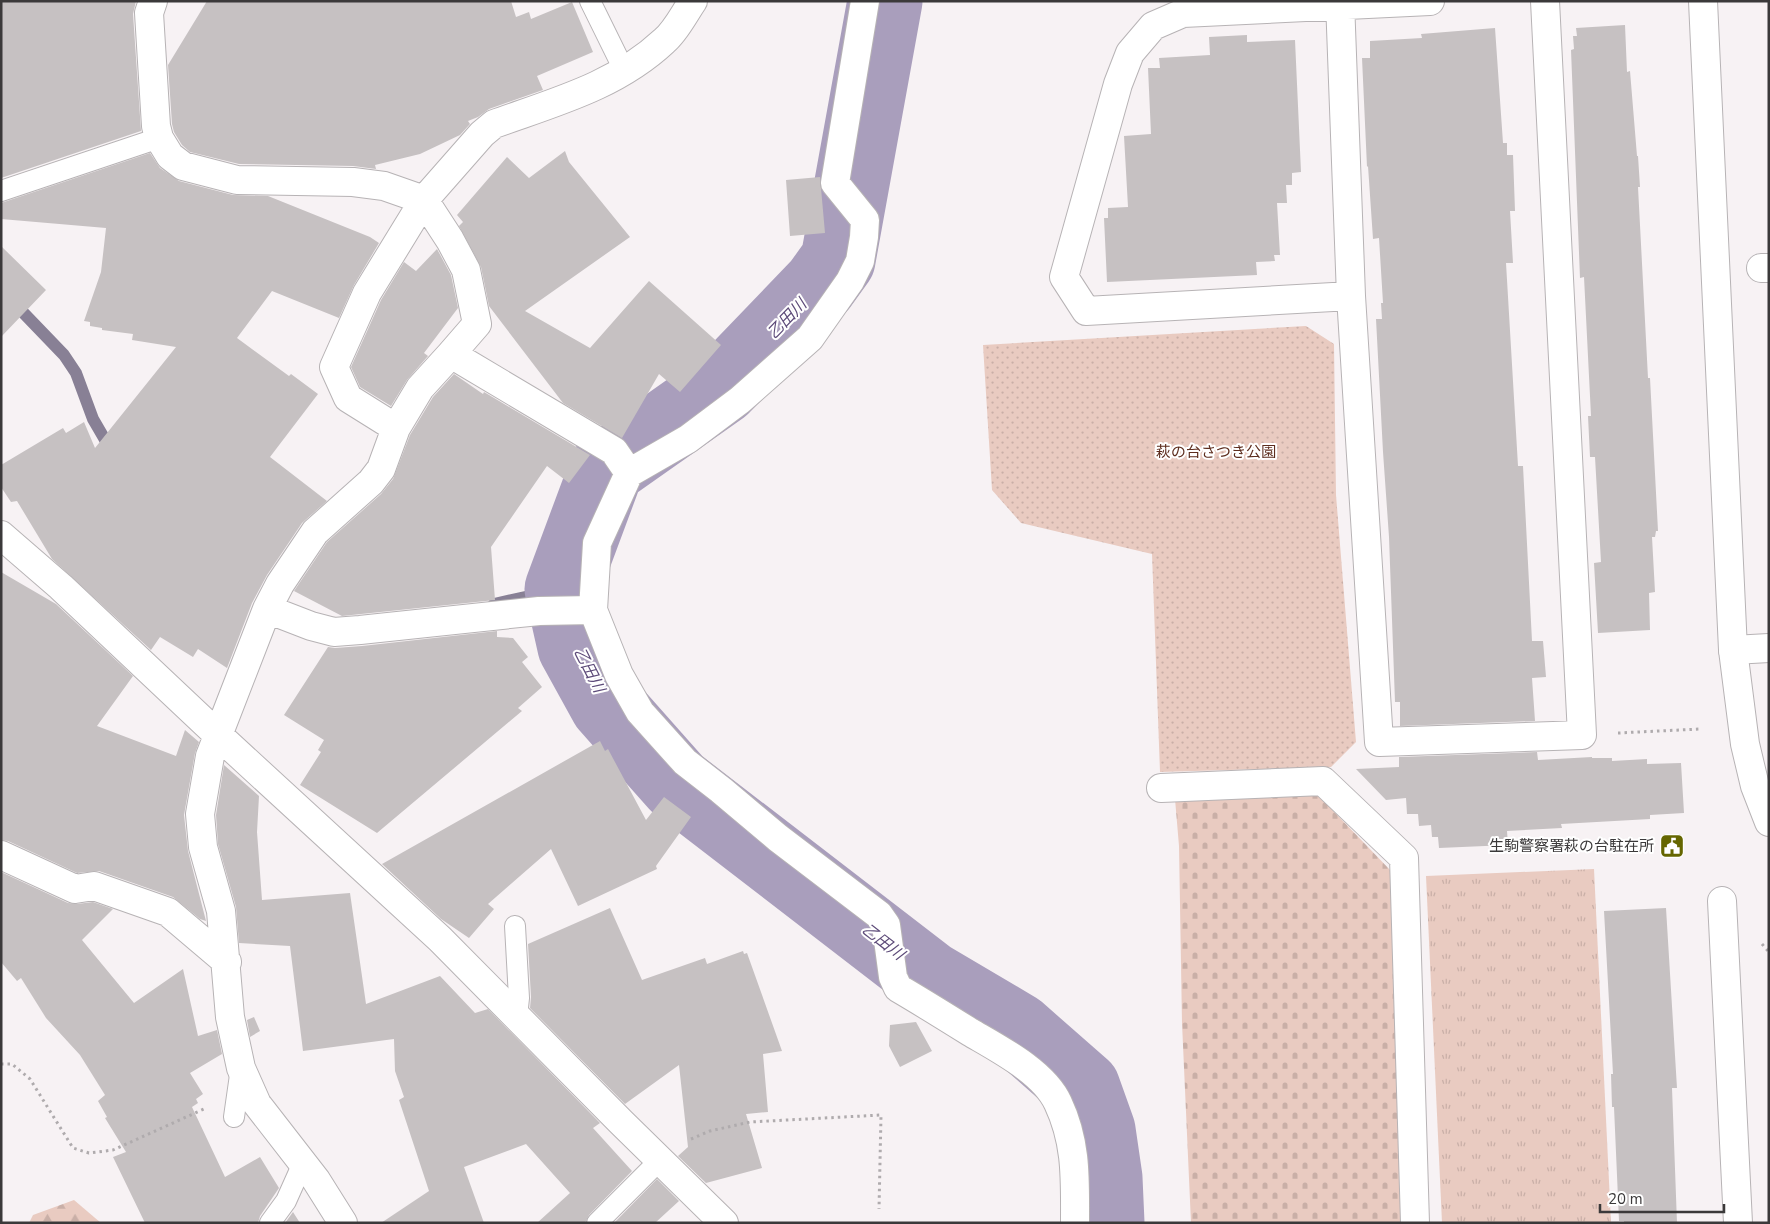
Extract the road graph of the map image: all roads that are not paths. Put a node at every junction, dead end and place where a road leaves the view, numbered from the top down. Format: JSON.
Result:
{"nodes":[{"id":1,"x":153,"y":1,"type":"edge"},
{"id":2,"x":590,"y":1,"type":"edge"},
{"id":3,"x":693,"y":1,"type":"edge"},
{"id":4,"x":866,"y":1,"type":"edge"},
{"id":5,"x":1430,"y":1,"type":"edge"},
{"id":6,"x":1546,"y":1,"type":"edge"},
{"id":7,"x":1703,"y":1,"type":"edge"},
{"id":8,"x":1340,"y":3,"type":"edge"},
{"id":9,"x":625,"y":72,"type":"junction"},
{"id":10,"x":159,"y":138,"type":"junction"},
{"id":11,"x":1,"y":190,"type":"edge"},
{"id":12,"x":424,"y":200,"type":"junction"},
{"id":13,"x":1351,"y":296,"type":"junction"},
{"id":14,"x":451,"y":354,"type":"junction"},
{"id":15,"x":396,"y":428,"type":"junction"},
{"id":16,"x":629,"y":472,"type":"junction"},
{"id":17,"x":1,"y":535,"type":"edge"},
{"id":18,"x":267,"y":609,"type":"junction"},
{"id":19,"x":593,"y":610,"type":"junction"},
{"id":20,"x":1769,"y":648,"type":"edge"},
{"id":21,"x":1733,"y":650,"type":"junction"},
{"id":22,"x":218,"y":735,"type":"junction"},
{"id":23,"x":1161,"y":788,"type":"dead end"},
{"id":24,"x":1769,"y":822,"type":"edge"},
{"id":25,"x":1,"y":855,"type":"edge"},
{"id":26,"x":1722,"y":901,"type":"dead end"},
{"id":27,"x":515,"y":926,"type":"dead end"},
{"id":28,"x":227,"y":962,"type":"junction"},
{"id":29,"x":517,"y":1017,"type":"junction"},
{"id":30,"x":241,"y":1068,"type":"junction"},
{"id":31,"x":234,"y":1117,"type":"dead end"},
{"id":32,"x":303,"y":1163,"type":"junction"},
{"id":33,"x":663,"y":1164,"type":"junction"},
{"id":34,"x":270,"y":1223,"type":"edge"},
{"id":35,"x":343,"y":1223,"type":"edge"},
{"id":36,"x":597,"y":1223,"type":"edge"},
{"id":37,"x":724,"y":1223,"type":"edge"},
{"id":38,"x":1075,"y":1223,"type":"edge"},
{"id":39,"x":1415,"y":1223,"type":"edge"},
{"id":40,"x":1738,"y":1223,"type":"edge"}],
"edges":[{"from":1,"to":10,"type":"street"},
{"from":2,"to":9,"type":"lane"},
{"from":3,"to":9,"type":"street"},
{"from":4,"to":16,"type":"street"},
{"from":5,"to":8,"type":"street"},
{"from":6,"to":13,"type":"street"},
{"from":7,"to":21,"type":"street"},
{"from":8,"to":13,"type":"street"},
{"from":8,"to":13,"type":"street"},
{"from":9,"to":12,"type":"street"},
{"from":10,"to":11,"type":"lane"},
{"from":10,"to":12,"type":"street"},
{"from":12,"to":14,"type":"street"},
{"from":12,"to":15,"type":"street"},
{"from":14,"to":15,"type":"street"},
{"from":14,"to":16,"type":"street"},
{"from":15,"to":18,"type":"street"},
{"from":16,"to":19,"type":"street"},
{"from":17,"to":22,"type":"street"},
{"from":18,"to":19,"type":"street"},
{"from":18,"to":22,"type":"street"},
{"from":19,"to":38,"type":"street"},
{"from":20,"to":21,"type":"street"},
{"from":21,"to":24,"type":"street"},
{"from":22,"to":28,"type":"street"},
{"from":22,"to":29,"type":"street"},
{"from":23,"to":39,"type":"street"},
{"from":25,"to":28,"type":"street"},
{"from":26,"to":40,"type":"street"},
{"from":27,"to":29,"type":"lane"},
{"from":28,"to":30,"type":"street"},
{"from":29,"to":33,"type":"street"},
{"from":30,"to":31,"type":"lane"},
{"from":30,"to":32,"type":"street"},
{"from":32,"to":34,"type":"lane"},
{"from":32,"to":35,"type":"street"},
{"from":33,"to":36,"type":"lane"},
{"from":33,"to":37,"type":"street"}]}
